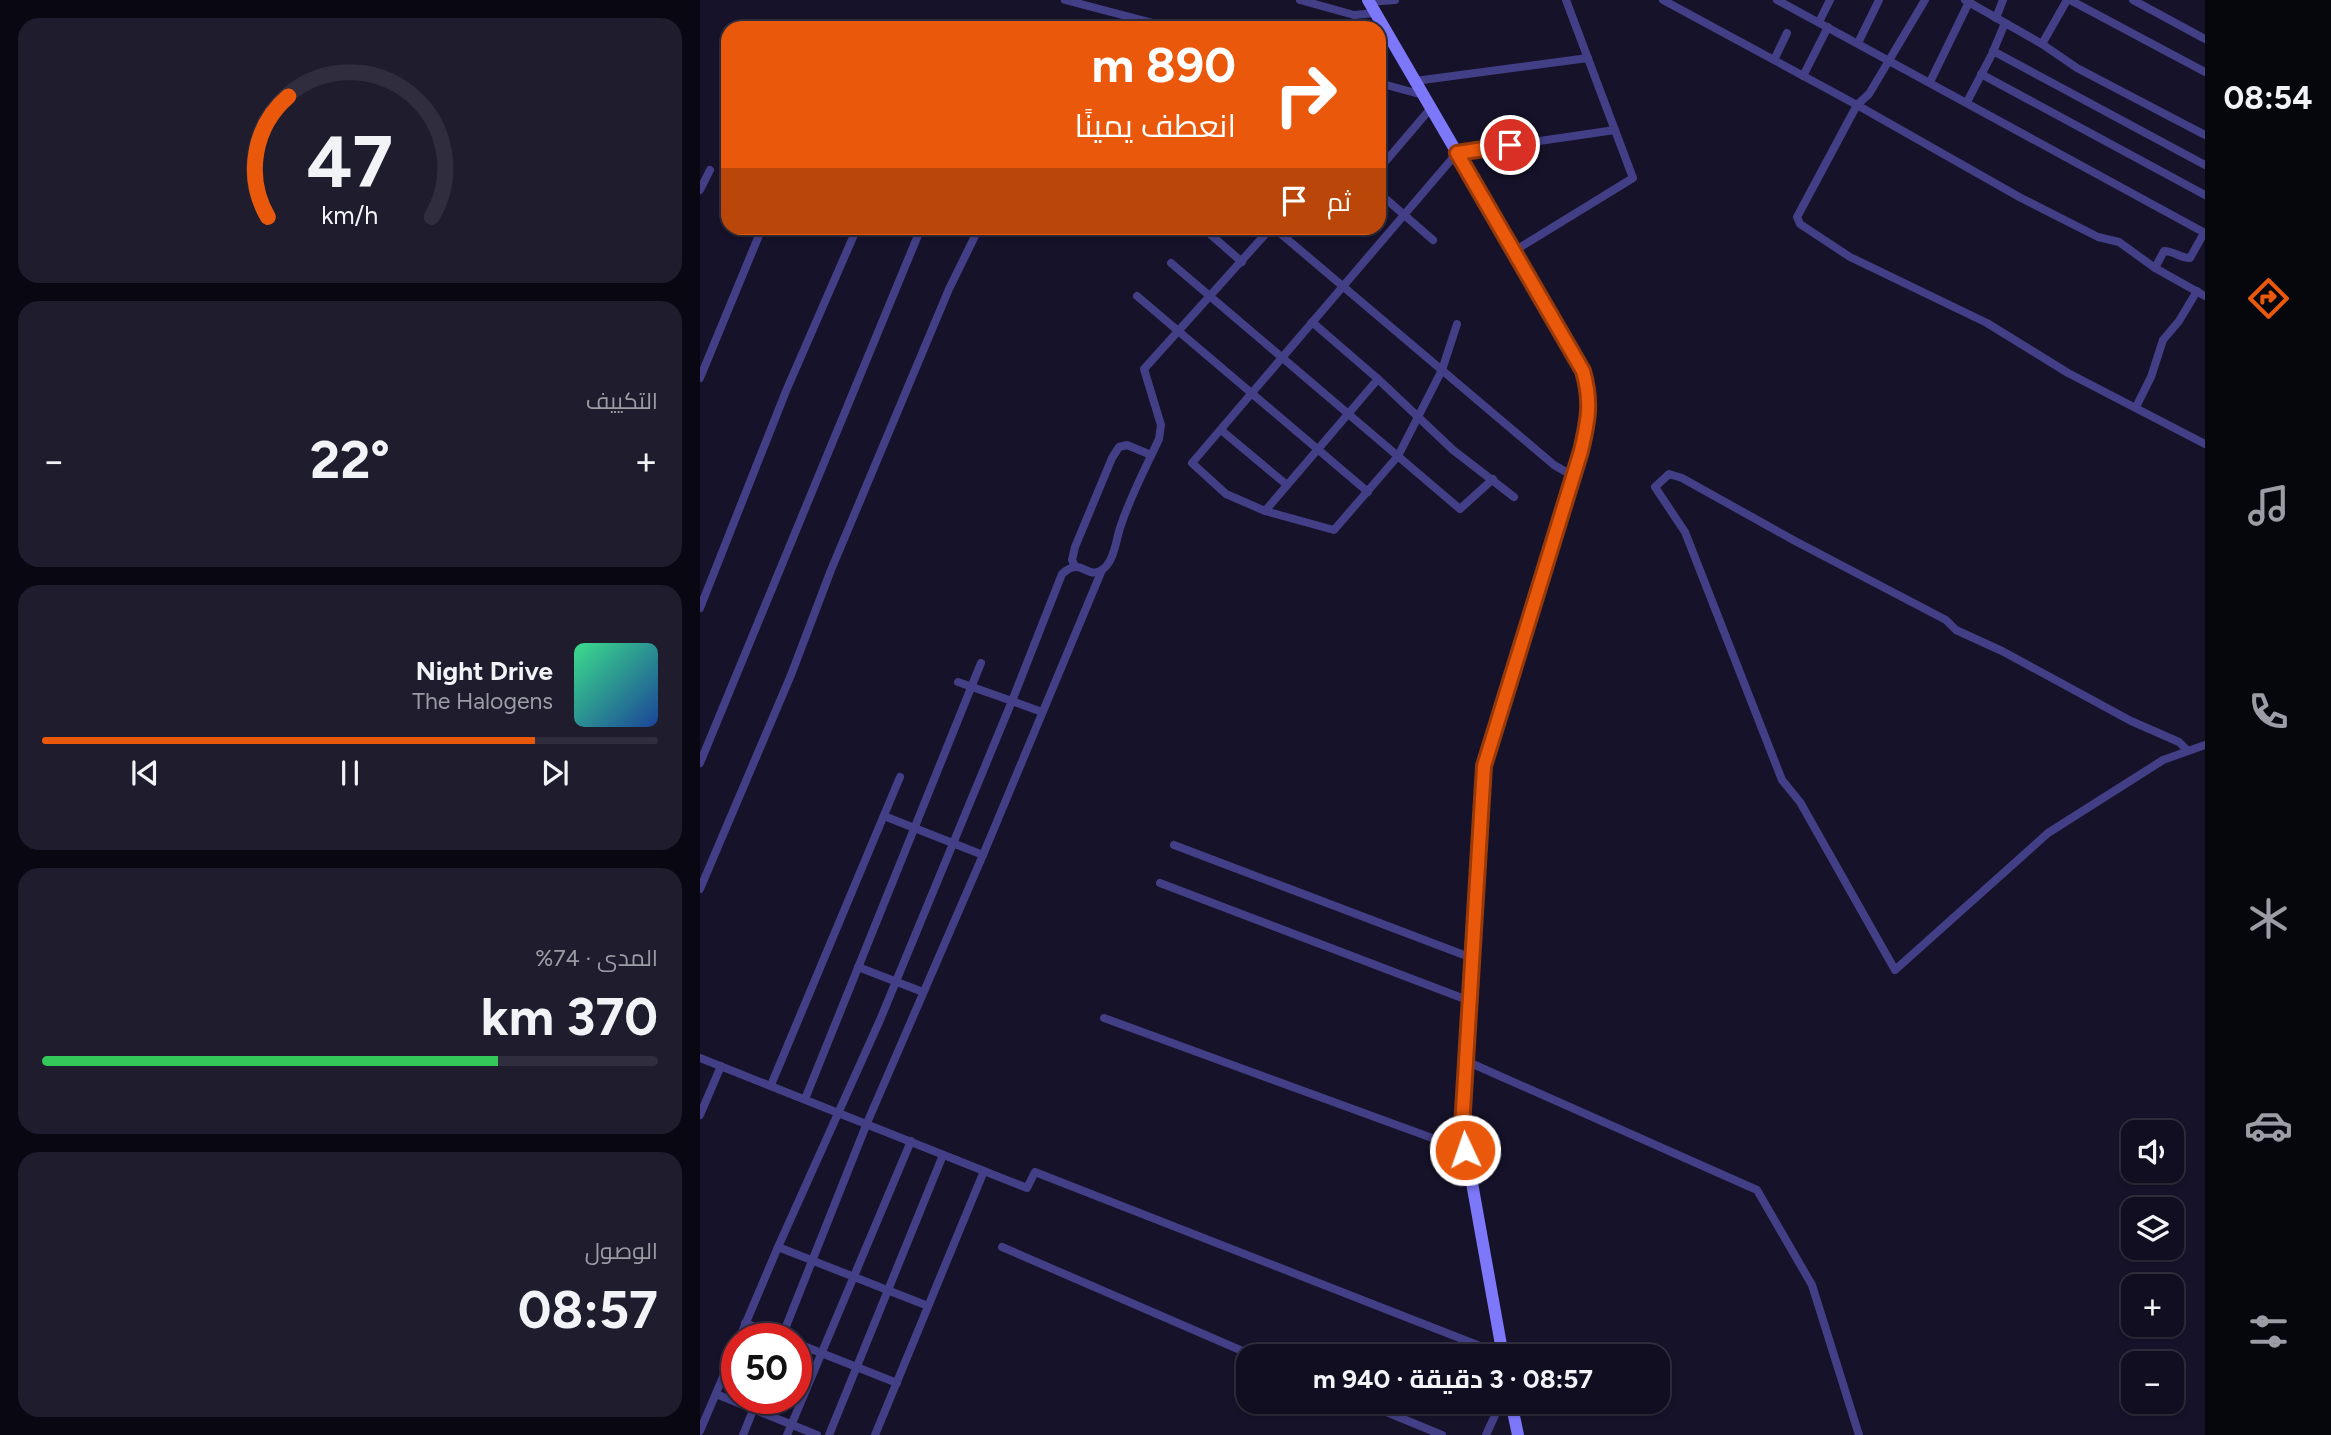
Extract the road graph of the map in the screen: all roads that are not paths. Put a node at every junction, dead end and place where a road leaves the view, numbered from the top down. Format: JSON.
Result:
{"nodes":[{"id":1,"x":1065,"y":0,"type":"edge"},
{"id":2,"x":1300,"y":0,"type":"edge"},
{"id":3,"x":1395,"y":0,"type":"edge"},
{"id":4,"x":1566,"y":0,"type":"edge"},
{"id":5,"x":1663,"y":0,"type":"edge"},
{"id":6,"x":1830,"y":0,"type":"edge"},
{"id":7,"x":1879,"y":0,"type":"edge"},
{"id":8,"x":1925,"y":0,"type":"edge"},
{"id":9,"x":2003,"y":0,"type":"edge"},
{"id":10,"x":2069,"y":0,"type":"edge"},
{"id":11,"x":2133,"y":0,"type":"edge"},
{"id":12,"x":1968,"y":1,"type":"edge"},
{"id":13,"x":1784,"y":2,"type":"edge"},
{"id":14,"x":1371,"y":5,"type":"edge"},
{"id":15,"x":1996,"y":18,"type":"junction"},
{"id":16,"x":1145,"y":21,"type":"edge"},
{"id":17,"x":1380,"y":21,"type":"edge"},
{"id":18,"x":1819,"y":22,"type":"junction"},
{"id":19,"x":2005,"y":23,"type":"junction"},
{"id":20,"x":1828,"y":27,"type":"junction"},
{"id":21,"x":1386,"y":31,"type":"edge"},
{"id":22,"x":1787,"y":33,"type":"dead end"},
{"id":23,"x":2205,"y":39,"type":"edge"},
{"id":24,"x":1858,"y":43,"type":"junction"},
{"id":25,"x":2042,"y":44,"type":"junction"},
{"id":26,"x":1993,"y":51,"type":"junction"},
{"id":27,"x":1588,"y":58,"type":"junction"},
{"id":28,"x":1774,"y":60,"type":"junction"},
{"id":29,"x":1890,"y":61,"type":"junction"},
{"id":30,"x":2205,"y":72,"type":"edge"},
{"id":31,"x":1982,"y":74,"type":"junction"},
{"id":32,"x":1803,"y":76,"type":"junction"},
{"id":33,"x":1415,"y":80,"type":"junction"},
{"id":34,"x":1930,"y":82,"type":"junction"},
{"id":35,"x":1386,"y":85,"type":"edge"},
{"id":36,"x":1423,"y":95,"type":"junction"},
{"id":37,"x":1967,"y":102,"type":"junction"},
{"id":38,"x":1857,"y":105,"type":"junction"},
{"id":39,"x":1431,"y":108,"type":"junction"},
{"id":40,"x":1615,"y":130,"type":"junction"},
{"id":41,"x":2205,"y":135,"type":"edge"},
{"id":42,"x":1457,"y":153,"type":"junction"},
{"id":43,"x":1386,"y":161,"type":"edge"},
{"id":44,"x":2205,"y":165,"type":"edge"},
{"id":45,"x":710,"y":170,"type":"dead end"},
{"id":46,"x":700,"y":190,"type":"edge"},
{"id":47,"x":2205,"y":195,"type":"edge"},
{"id":48,"x":1386,"y":200,"type":"edge"},
{"id":49,"x":1404,"y":215,"type":"junction"},
{"id":50,"x":2205,"y":233,"type":"edge"},
{"id":51,"x":759,"y":235,"type":"edge"},
{"id":52,"x":854,"y":235,"type":"edge"},
{"id":53,"x":918,"y":235,"type":"edge"},
{"id":54,"x":1211,"y":235,"type":"edge"},
{"id":55,"x":1267,"y":235,"type":"edge"},
{"id":56,"x":1281,"y":235,"type":"edge"},
{"id":57,"x":975,"y":236,"type":"dead end"},
{"id":58,"x":1433,"y":240,"type":"dead end"},
{"id":59,"x":1514,"y":251,"type":"junction"},
{"id":60,"x":1242,"y":262,"type":"junction"},
{"id":61,"x":1171,"y":263,"type":"dead end"},
{"id":62,"x":2155,"y":268,"type":"junction"},
{"id":63,"x":1343,"y":286,"type":"junction"},
{"id":64,"x":2201,"y":294,"type":"edge"},
{"id":65,"x":1137,"y":296,"type":"dead end"},
{"id":66,"x":1210,"y":296,"type":"junction"},
{"id":67,"x":1312,"y":323,"type":"junction"},
{"id":68,"x":1457,"y":324,"type":"dead end"},
{"id":69,"x":1179,"y":332,"type":"junction"},
{"id":70,"x":1282,"y":358,"type":"junction"},
{"id":71,"x":1442,"y":370,"type":"junction"},
{"id":72,"x":700,"y":378,"type":"edge"},
{"id":73,"x":1378,"y":379,"type":"junction"},
{"id":74,"x":1252,"y":394,"type":"junction"},
{"id":75,"x":2136,"y":407,"type":"junction"},
{"id":76,"x":1348,"y":414,"type":"junction"},
{"id":77,"x":1419,"y":418,"type":"junction"},
{"id":78,"x":1221,"y":430,"type":"junction"},
{"id":79,"x":2205,"y":444,"type":"edge"},
{"id":80,"x":1318,"y":450,"type":"junction"},
{"id":81,"x":1151,"y":455,"type":"junction"},
{"id":82,"x":1398,"y":456,"type":"junction"},
{"id":83,"x":1573,"y":476,"type":"junction"},
{"id":84,"x":1493,"y":478,"type":"junction"},
{"id":85,"x":1287,"y":485,"type":"junction"},
{"id":86,"x":1368,"y":492,"type":"junction"},
{"id":87,"x":1514,"y":497,"type":"dead end"},
{"id":88,"x":1265,"y":511,"type":"junction"},
{"id":89,"x":1075,"y":566,"type":"junction"},
{"id":90,"x":1102,"y":570,"type":"junction"},
{"id":91,"x":700,"y":608,"type":"edge"},
{"id":92,"x":981,"y":663,"type":"dead end"},
{"id":93,"x":958,"y":682,"type":"dead end"},
{"id":94,"x":971,"y":687,"type":"junction"},
{"id":95,"x":1012,"y":701,"type":"junction"},
{"id":96,"x":1042,"y":712,"type":"junction"},
{"id":97,"x":2205,"y":745,"type":"edge"},
{"id":98,"x":2188,"y":751,"type":"junction"},
{"id":99,"x":700,"y":763,"type":"edge"},
{"id":100,"x":901,"y":777,"type":"dead end"},
{"id":101,"x":884,"y":816,"type":"junction"},
{"id":102,"x":915,"y":827,"type":"junction"},
{"id":103,"x":953,"y":843,"type":"junction"},
{"id":104,"x":1174,"y":845,"type":"dead end"},
{"id":105,"x":983,"y":855,"type":"junction"},
{"id":106,"x":1160,"y":883,"type":"dead end"},
{"id":107,"x":700,"y":889,"type":"edge"},
{"id":108,"x":1472,"y":958,"type":"junction"},
{"id":109,"x":858,"y":967,"type":"junction"},
{"id":110,"x":896,"y":981,"type":"junction"},
{"id":111,"x":923,"y":992,"type":"junction"},
{"id":112,"x":1469,"y":1001,"type":"junction"},
{"id":113,"x":1104,"y":1018,"type":"dead end"},
{"id":114,"x":700,"y":1058,"type":"edge"},
{"id":115,"x":1466,"y":1061,"type":"junction"},
{"id":116,"x":721,"y":1066,"type":"junction"},
{"id":117,"x":771,"y":1085,"type":"junction"},
{"id":118,"x":805,"y":1099,"type":"junction"},
{"id":119,"x":840,"y":1113,"type":"junction"},
{"id":120,"x":700,"y":1115,"type":"edge"},
{"id":121,"x":867,"y":1123,"type":"junction"},
{"id":122,"x":911,"y":1141,"type":"junction"},
{"id":123,"x":1465,"y":1150,"type":"junction"},
{"id":124,"x":943,"y":1155,"type":"junction"},
{"id":125,"x":984,"y":1171,"type":"junction"},
{"id":126,"x":778,"y":1247,"type":"junction"},
{"id":127,"x":1002,"y":1247,"type":"dead end"},
{"id":128,"x":814,"y":1261,"type":"junction"},
{"id":129,"x":853,"y":1275,"type":"junction"},
{"id":130,"x":887,"y":1290,"type":"junction"},
{"id":131,"x":928,"y":1306,"type":"junction"},
{"id":132,"x":745,"y":1323,"type":"edge"},
{"id":133,"x":788,"y":1323,"type":"edge"},
{"id":134,"x":1472,"y":1344,"type":"edge"},
{"id":135,"x":1501,"y":1344,"type":"edge"},
{"id":136,"x":1236,"y":1348,"type":"edge"},
{"id":137,"x":812,"y":1349,"type":"edge"},
{"id":138,"x":821,"y":1353,"type":"junction"},
{"id":139,"x":856,"y":1367,"type":"junction"},
{"id":140,"x":721,"y":1382,"type":"edge"},
{"id":141,"x":897,"y":1383,"type":"junction"},
{"id":142,"x":716,"y":1394,"type":"junction"},
{"id":143,"x":721,"y":1396,"type":"edge"},
{"id":144,"x":751,"y":1414,"type":"edge"},
{"id":145,"x":763,"y":1414,"type":"edge"},
{"id":146,"x":1392,"y":1414,"type":"edge"},
{"id":147,"x":1496,"y":1414,"type":"edge"},
{"id":148,"x":1514,"y":1414,"type":"edge"},
{"id":149,"x":792,"y":1425,"type":"junction"},
{"id":150,"x":700,"y":1431,"type":"edge"},
{"id":151,"x":743,"y":1435,"type":"edge"},
{"id":152,"x":787,"y":1435,"type":"edge"},
{"id":153,"x":817,"y":1435,"type":"edge"},
{"id":154,"x":829,"y":1435,"type":"edge"},
{"id":155,"x":875,"y":1435,"type":"edge"},
{"id":156,"x":1442,"y":1435,"type":"edge"},
{"id":157,"x":1486,"y":1435,"type":"edge"},
{"id":158,"x":1518,"y":1435,"type":"edge"},
{"id":159,"x":1859,"y":1435,"type":"edge"}],
"edges":[{"from":1,"to":16,"type":"street"},
{"from":2,"to":14,"type":"street"},
{"from":3,"to":14,"type":"street"},
{"from":4,"to":27,"type":"street"},
{"from":5,"to":28,"type":"street"},
{"from":6,"to":18,"type":"street"},
{"from":7,"to":24,"type":"street"},
{"from":8,"to":29,"type":"street"},
{"from":9,"to":15,"type":"street"},
{"from":10,"to":25,"type":"street"},
{"from":10,"to":30,"type":"street"},
{"from":11,"to":23,"type":"street"},
{"from":12,"to":15,"type":"street"},
{"from":12,"to":34,"type":"street"},
{"from":13,"to":18,"type":"street"},
{"from":14,"to":17,"type":"main road"},
{"from":15,"to":19,"type":"street"},
{"from":18,"to":20,"type":"street"},
{"from":19,"to":25,"type":"street"},
{"from":19,"to":26,"type":"street"},
{"from":20,"to":24,"type":"street"},
{"from":20,"to":32,"type":"street"},
{"from":21,"to":33,"type":"main road"},
{"from":22,"to":28,"type":"street"},
{"from":24,"to":29,"type":"street"},
{"from":25,"to":41,"type":"street"},
{"from":26,"to":31,"type":"street"},
{"from":26,"to":44,"type":"street"},
{"from":27,"to":33,"type":"street"},
{"from":27,"to":40,"type":"street"},
{"from":28,"to":32,"type":"street"},
{"from":29,"to":34,"type":"street"},
{"from":29,"to":38,"type":"street"},
{"from":31,"to":37,"type":"street"},
{"from":31,"to":47,"type":"street"},
{"from":32,"to":38,"type":"street"},
{"from":33,"to":36,"type":"main road"},
{"from":34,"to":37,"type":"street"},
{"from":35,"to":36,"type":"street"},
{"from":36,"to":39,"type":"main road"},
{"from":37,"to":50,"type":"street"},
{"from":38,"to":62,"type":"street"},
{"from":38,"to":75,"type":"street"},
{"from":39,"to":42,"type":"main road"},
{"from":39,"to":43,"type":"street"},
{"from":40,"to":42,"type":"street"},
{"from":40,"to":59,"type":"street"},
{"from":42,"to":49,"type":"street"},
{"from":42,"to":59,"type":"main road"},
{"from":45,"to":46,"type":"street"},
{"from":48,"to":49,"type":"street"},
{"from":49,"to":58,"type":"street"},
{"from":49,"to":63,"type":"street"},
{"from":50,"to":62,"type":"street"},
{"from":51,"to":72,"type":"street"},
{"from":52,"to":91,"type":"street"},
{"from":53,"to":99,"type":"street"},
{"from":54,"to":60,"type":"street"},
{"from":55,"to":60,"type":"street"},
{"from":56,"to":63,"type":"street"},
{"from":57,"to":107,"type":"street"},
{"from":59,"to":83,"type":"main road"},
{"from":60,"to":66,"type":"street"},
{"from":61,"to":66,"type":"street"},
{"from":62,"to":64,"type":"street"},
{"from":63,"to":67,"type":"street"},
{"from":63,"to":71,"type":"street"},
{"from":64,"to":75,"type":"street"},
{"from":65,"to":69,"type":"street"},
{"from":66,"to":69,"type":"street"},
{"from":66,"to":70,"type":"street"},
{"from":67,"to":70,"type":"street"},
{"from":67,"to":73,"type":"street"},
{"from":68,"to":71,"type":"street"},
{"from":69,"to":74,"type":"street"},
{"from":69,"to":81,"type":"street"},
{"from":70,"to":74,"type":"street"},
{"from":70,"to":76,"type":"street"},
{"from":71,"to":77,"type":"street"},
{"from":71,"to":83,"type":"street"},
{"from":73,"to":76,"type":"street"},
{"from":73,"to":77,"type":"street"},
{"from":74,"to":78,"type":"street"},
{"from":74,"to":80,"type":"street"},
{"from":75,"to":79,"type":"street"},
{"from":76,"to":80,"type":"street"},
{"from":76,"to":82,"type":"street"},
{"from":77,"to":82,"type":"street"},
{"from":77,"to":84,"type":"street"},
{"from":78,"to":85,"type":"street"},
{"from":78,"to":88,"type":"street"},
{"from":80,"to":85,"type":"street"},
{"from":80,"to":86,"type":"street"},
{"from":81,"to":89,"type":"street"},
{"from":81,"to":90,"type":"street"},
{"from":82,"to":84,"type":"street"},
{"from":82,"to":86,"type":"street"},
{"from":83,"to":108,"type":"main road"},
{"from":84,"to":87,"type":"street"},
{"from":85,"to":88,"type":"street"},
{"from":86,"to":88,"type":"street"},
{"from":89,"to":90,"type":"street"},
{"from":89,"to":95,"type":"street"},
{"from":90,"to":96,"type":"street"},
{"from":92,"to":94,"type":"street"},
{"from":93,"to":94,"type":"street"},
{"from":94,"to":95,"type":"street"},
{"from":94,"to":102,"type":"street"},
{"from":95,"to":96,"type":"street"},
{"from":95,"to":103,"type":"street"},
{"from":96,"to":105,"type":"street"},
{"from":97,"to":98,"type":"street"},
{"from":98,"to":98,"type":"street"},
{"from":100,"to":101,"type":"street"},
{"from":101,"to":102,"type":"street"},
{"from":101,"to":117,"type":"street"},
{"from":102,"to":103,"type":"street"},
{"from":102,"to":109,"type":"street"},
{"from":103,"to":105,"type":"street"},
{"from":103,"to":110,"type":"street"},
{"from":104,"to":108,"type":"street"},
{"from":105,"to":111,"type":"street"},
{"from":106,"to":112,"type":"street"},
{"from":108,"to":112,"type":"main road"},
{"from":109,"to":110,"type":"street"},
{"from":109,"to":118,"type":"street"},
{"from":110,"to":111,"type":"street"},
{"from":110,"to":119,"type":"street"},
{"from":111,"to":121,"type":"street"},
{"from":112,"to":115,"type":"main road"},
{"from":113,"to":123,"type":"street"},
{"from":114,"to":116,"type":"street"},
{"from":115,"to":123,"type":"main road"},
{"from":115,"to":159,"type":"street"},
{"from":116,"to":117,"type":"street"},
{"from":116,"to":120,"type":"street"},
{"from":117,"to":118,"type":"street"},
{"from":118,"to":119,"type":"street"},
{"from":119,"to":121,"type":"street"},
{"from":119,"to":126,"type":"street"},
{"from":121,"to":122,"type":"street"},
{"from":121,"to":128,"type":"street"},
{"from":122,"to":124,"type":"street"},
{"from":122,"to":129,"type":"street"},
{"from":123,"to":135,"type":"main road"},
{"from":124,"to":125,"type":"street"},
{"from":124,"to":130,"type":"street"},
{"from":125,"to":131,"type":"street"},
{"from":125,"to":134,"type":"street"},
{"from":126,"to":128,"type":"street"},
{"from":126,"to":132,"type":"street"},
{"from":127,"to":136,"type":"street"},
{"from":128,"to":129,"type":"street"},
{"from":128,"to":133,"type":"street"},
{"from":129,"to":130,"type":"street"},
{"from":129,"to":138,"type":"street"},
{"from":130,"to":131,"type":"street"},
{"from":130,"to":139,"type":"street"},
{"from":131,"to":141,"type":"street"},
{"from":137,"to":138,"type":"street"},
{"from":138,"to":139,"type":"street"},
{"from":138,"to":149,"type":"street"},
{"from":139,"to":141,"type":"street"},
{"from":139,"to":154,"type":"street"},
{"from":140,"to":142,"type":"street"},
{"from":141,"to":155,"type":"street"},
{"from":142,"to":143,"type":"street"},
{"from":142,"to":150,"type":"street"},
{"from":144,"to":151,"type":"street"},
{"from":145,"to":149,"type":"street"},
{"from":146,"to":156,"type":"street"},
{"from":147,"to":157,"type":"street"},
{"from":148,"to":158,"type":"main road"},
{"from":149,"to":152,"type":"street"},
{"from":149,"to":153,"type":"street"}]}
